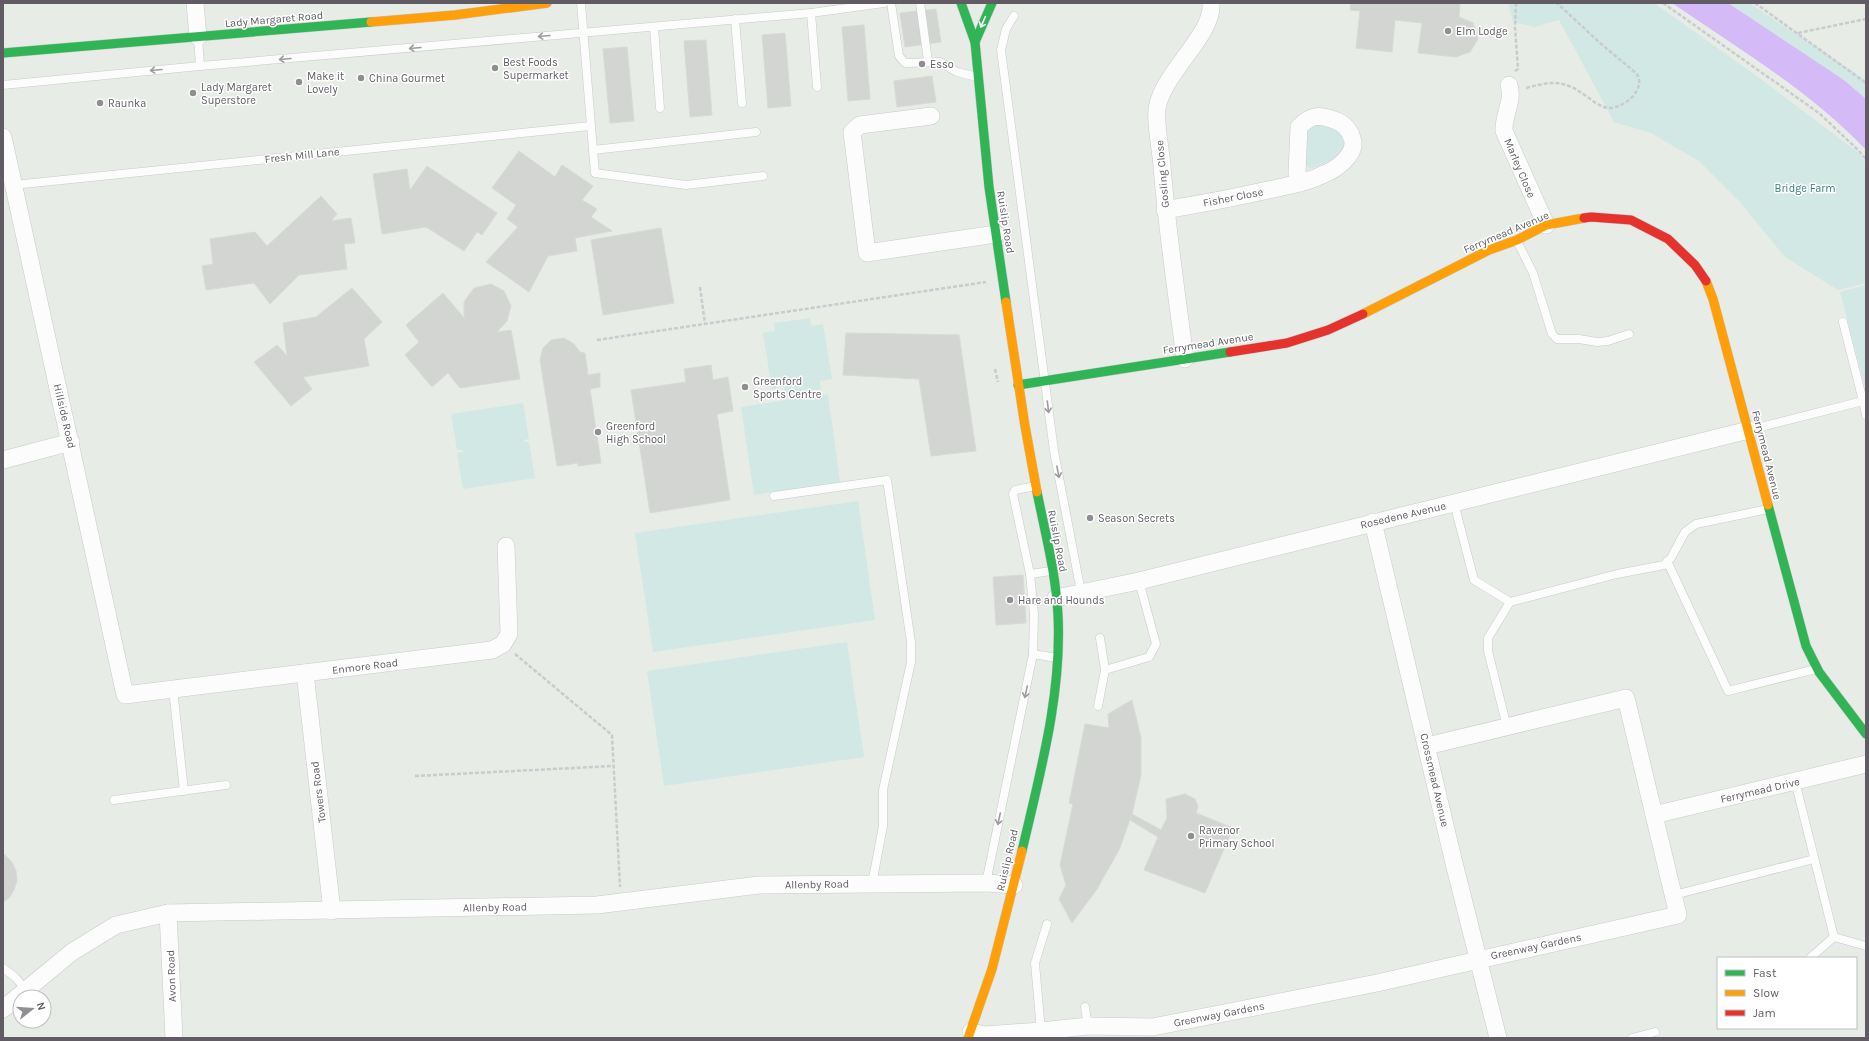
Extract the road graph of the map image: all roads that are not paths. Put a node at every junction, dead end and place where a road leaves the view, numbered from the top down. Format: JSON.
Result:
{"nodes":[{"id":1,"x":195,"y":3,"type":"edge"},
{"id":2,"x":547,"y":3,"type":"edge"},
{"id":3,"x":581,"y":3,"type":"edge"},
{"id":4,"x":884,"y":3,"type":"edge"},
{"id":5,"x":891,"y":3,"type":"edge"},
{"id":6,"x":920,"y":3,"type":"edge"},
{"id":7,"x":961,"y":3,"type":"edge"},
{"id":8,"x":992,"y":3,"type":"edge"},
{"id":9,"x":1211,"y":3,"type":"edge"},
{"id":10,"x":455,"y":9,"type":"edge"},
{"id":11,"x":811,"y":12,"type":"junction"},
{"id":12,"x":1014,"y":16,"type":"dead end"},
{"id":13,"x":735,"y":20,"type":"junction"},
{"id":14,"x":654,"y":27,"type":"junction"},
{"id":15,"x":583,"y":33,"type":"junction"},
{"id":16,"x":198,"y":37,"type":"junction"},
{"id":17,"x":975,"y":42,"type":"junction"},
{"id":18,"x":3,"y":53,"type":"edge"},
{"id":19,"x":928,"y":61,"type":"junction"},
{"id":20,"x":200,"y":66,"type":"junction"},
{"id":21,"x":977,"y":78,"type":"junction"},
{"id":22,"x":1516,"y":82,"type":"road end"},
{"id":23,"x":3,"y":85,"type":"edge"},
{"id":24,"x":817,"y":87,"type":"dead end"},
{"id":25,"x":742,"y":102,"type":"dead end"},
{"id":26,"x":660,"y":108,"type":"dead end"},
{"id":27,"x":931,"y":116,"type":"dead end"},
{"id":28,"x":590,"y":126,"type":"junction"},
{"id":29,"x":756,"y":132,"type":"dead end"},
{"id":30,"x":3,"y":141,"type":"edge"},
{"id":31,"x":593,"y":150,"type":"junction"},
{"id":32,"x":763,"y":176,"type":"dead end"},
{"id":33,"x":1300,"y":183,"type":"dead end"},
{"id":34,"x":13,"y":185,"type":"junction"},
{"id":35,"x":1165,"y":210,"type":"junction"},
{"id":36,"x":1546,"y":225,"type":"junction"},
{"id":37,"x":996,"y":234,"type":"junction"},
{"id":38,"x":1517,"y":240,"type":"junction"},
{"id":39,"x":1843,"y":322,"type":"dead end"},
{"id":40,"x":1629,"y":334,"type":"dead end"},
{"id":41,"x":1186,"y":359,"type":"junction"},
{"id":42,"x":1045,"y":380,"type":"junction"},
{"id":43,"x":1018,"y":385,"type":"junction"},
{"id":44,"x":1863,"y":401,"type":"junction"},
{"id":45,"x":1866,"y":415,"type":"edge"},
{"id":46,"x":1748,"y":430,"type":"junction"},
{"id":47,"x":71,"y":442,"type":"junction"},
{"id":48,"x":3,"y":460,"type":"edge"},
{"id":49,"x":1035,"y":486,"type":"junction"},
{"id":50,"x":774,"y":496,"type":"dead end"},
{"id":51,"x":1454,"y":503,"type":"junction"},
{"id":52,"x":1769,"y":509,"type":"junction"},
{"id":53,"x":1373,"y":522,"type":"junction"},
{"id":54,"x":506,"y":546,"type":"dead end"},
{"id":55,"x":1668,"y":561,"type":"junction"},
{"id":56,"x":1052,"y":570,"type":"junction"},
{"id":57,"x":1030,"y":574,"type":"junction"},
{"id":58,"x":1139,"y":581,"type":"junction"},
{"id":59,"x":1082,"y":592,"type":"junction"},
{"id":60,"x":1056,"y":598,"type":"junction"},
{"id":61,"x":1510,"y":602,"type":"junction"},
{"id":62,"x":1100,"y":638,"type":"dead end"},
{"id":63,"x":1033,"y":654,"type":"junction"},
{"id":64,"x":1058,"y":658,"type":"junction"},
{"id":65,"x":1817,"y":668,"type":"junction"},
{"id":66,"x":1105,"y":670,"type":"junction"},
{"id":67,"x":305,"y":673,"type":"junction"},
{"id":68,"x":173,"y":689,"type":"junction"},
{"id":69,"x":126,"y":695,"type":"joint"},
{"id":70,"x":1098,"y":706,"type":"dead end"},
{"id":71,"x":1507,"y":727,"type":"junction"},
{"id":72,"x":1866,"y":734,"type":"edge"},
{"id":73,"x":1427,"y":746,"type":"junction"},
{"id":74,"x":1866,"y":764,"type":"edge"},
{"id":75,"x":1795,"y":781,"type":"junction"},
{"id":76,"x":226,"y":785,"type":"dead end"},
{"id":77,"x":184,"y":791,"type":"junction"},
{"id":78,"x":114,"y":800,"type":"dead end"},
{"id":79,"x":1654,"y":815,"type":"junction"},
{"id":80,"x":1814,"y":859,"type":"junction"},
{"id":81,"x":986,"y":883,"type":"junction"},
{"id":82,"x":872,"y":884,"type":"junction"},
{"id":83,"x":1014,"y":885,"type":"junction"},
{"id":84,"x":1674,"y":895,"type":"junction"},
{"id":85,"x":332,"y":911,"type":"junction"},
{"id":86,"x":168,"y":913,"type":"junction"},
{"id":87,"x":1047,"y":924,"type":"dead end"},
{"id":88,"x":1834,"y":937,"type":"junction"},
{"id":89,"x":1866,"y":946,"type":"edge"},
{"id":90,"x":1811,"y":957,"type":"edge"},
{"id":91,"x":1479,"y":959,"type":"junction"},
{"id":92,"x":3,"y":968,"type":"edge"},
{"id":93,"x":25,"y":989,"type":"edge"},
{"id":94,"x":27,"y":989,"type":"edge"},
{"id":95,"x":12,"y":1002,"type":"edge"},
{"id":96,"x":1085,"y":1007,"type":"dead end"},
{"id":97,"x":3,"y":1009,"type":"edge"},
{"id":98,"x":1088,"y":1026,"type":"junction"},
{"id":99,"x":1041,"y":1031,"type":"junction"},
{"id":100,"x":1655,"y":1032,"type":"dead end"},
{"id":101,"x":970,"y":1035,"type":"edge"},
{"id":102,"x":174,"y":1038,"type":"edge"},
{"id":103,"x":1498,"y":1038,"type":"edge"},
{"id":104,"x":1632,"y":1038,"type":"edge"}],
"edges":[{"from":1,"to":16,"type":"street"},
{"from":2,"to":10,"type":"street","name":"Lady Margaret Road"},
{"from":3,"to":15,"type":"lane"},
{"from":4,"to":11,"type":"lane"},
{"from":5,"to":19,"type":"lane"},
{"from":6,"to":19,"type":"lane"},
{"from":7,"to":17,"type":"street","name":"Ruislip Road"},
{"from":8,"to":17,"type":"street","name":"Ruislip Road","one_way":true},
{"from":9,"to":35,"type":"street","name":"Gosling Close"},
{"from":10,"to":16,"type":"street","name":"Lady Margaret Road"},
{"from":11,"to":13,"type":"lane"},
{"from":11,"to":24,"type":"lane"},
{"from":12,"to":42,"type":"lane"},
{"from":13,"to":14,"type":"lane"},
{"from":13,"to":25,"type":"lane"},
{"from":14,"to":15,"type":"lane"},
{"from":14,"to":26,"type":"lane"},
{"from":15,"to":20,"type":"lane","one_way":true},
{"from":15,"to":28,"type":"lane"},
{"from":16,"to":18,"type":"street","name":"Lady Margaret Road"},
{"from":16,"to":20,"type":"lane"},
{"from":17,"to":21,"type":"street","name":"Ruislip Road"},
{"from":19,"to":21,"type":"lane"},
{"from":20,"to":23,"type":"lane","one_way":true},
{"from":21,"to":37,"type":"street","name":"Ruislip Road"},
{"from":22,"to":36,"type":"street","name":"Marley Close"},
{"from":27,"to":37,"type":"street"},
{"from":28,"to":31,"type":"lane"},
{"from":28,"to":34,"type":"lane","name":"Fresh Mill Lane"},
{"from":29,"to":31,"type":"lane"},
{"from":30,"to":34,"type":"street","name":"Hillside Road"},
{"from":31,"to":32,"type":"lane"},
{"from":33,"to":35,"type":"street","name":"Fisher Close"},
{"from":34,"to":47,"type":"street","name":"Hillside Road"},
{"from":35,"to":41,"type":"street","name":"Gosling Close"},
{"from":36,"to":38,"type":"street","name":"Ferrymead Avenue"},
{"from":36,"to":46,"type":"street","name":"Ferrymead Avenue"},
{"from":37,"to":43,"type":"street","name":"Ruislip Road"},
{"from":38,"to":40,"type":"lane"},
{"from":38,"to":41,"type":"street","name":"Ferrymead Avenue"},
{"from":39,"to":44,"type":"lane"},
{"from":41,"to":42,"type":"street","name":"Ferrymead Avenue"},
{"from":42,"to":43,"type":"street","name":"Ferrymead Avenue"},
{"from":42,"to":59,"type":"lane","one_way":true},
{"from":43,"to":49,"type":"street","name":"Ruislip Road"},
{"from":44,"to":45,"type":"lane"},
{"from":44,"to":46,"type":"lane"},
{"from":46,"to":51,"type":"street","name":"Rosedene Avenue"},
{"from":46,"to":52,"type":"street","name":"Ferrymead Avenue"},
{"from":47,"to":48,"type":"street"},
{"from":47,"to":69,"type":"street","name":"Hillside Road"},
{"from":49,"to":56,"type":"street","name":"Ruislip Road"},
{"from":49,"to":57,"type":"lane"},
{"from":50,"to":82,"type":"lane"},
{"from":51,"to":53,"type":"street","name":"Rosedene Avenue"},
{"from":51,"to":61,"type":"lane"},
{"from":52,"to":55,"type":"lane"},
{"from":52,"to":65,"type":"street","name":"Ferrymead Avenue"},
{"from":53,"to":58,"type":"street","name":"Rosedene Avenue"},
{"from":53,"to":73,"type":"street","name":"Crossmead Avenue"},
{"from":54,"to":67,"type":"street","name":"Enmore Road"},
{"from":55,"to":61,"type":"lane"},
{"from":55,"to":65,"type":"lane"},
{"from":56,"to":57,"type":"lane"},
{"from":56,"to":60,"type":"street","name":"Ruislip Road"},
{"from":57,"to":63,"type":"lane"},
{"from":58,"to":59,"type":"street","name":"Rosedene Avenue"},
{"from":58,"to":66,"type":"lane"},
{"from":59,"to":60,"type":"street","name":"Rosedene Avenue"},
{"from":60,"to":64,"type":"street","name":"Ruislip Road"},
{"from":61,"to":71,"type":"lane"},
{"from":62,"to":66,"type":"lane"},
{"from":63,"to":64,"type":"lane"},
{"from":63,"to":81,"type":"lane","one_way":true},
{"from":64,"to":83,"type":"street","name":"Ruislip Road"},
{"from":65,"to":72,"type":"street","name":"Ferrymead Avenue"},
{"from":66,"to":70,"type":"lane"},
{"from":67,"to":68,"type":"street","name":"Enmore Road"},
{"from":67,"to":85,"type":"street","name":"Towers Road"},
{"from":68,"to":69,"type":"street","name":"Enmore Road"},
{"from":68,"to":77,"type":"lane"},
{"from":71,"to":73,"type":"street","name":"Greenway Gardens"},
{"from":71,"to":79,"type":"street","name":"Greenway Gardens"},
{"from":73,"to":91,"type":"street","name":"Crossmead Avenue"},
{"from":74,"to":75,"type":"street","name":"Ferrymead Drive"},
{"from":75,"to":79,"type":"street","name":"Ferrymead Drive"},
{"from":75,"to":80,"type":"lane"},
{"from":76,"to":77,"type":"lane"},
{"from":77,"to":78,"type":"lane"},
{"from":79,"to":84,"type":"street","name":"Greenway Gardens"},
{"from":80,"to":84,"type":"lane"},
{"from":80,"to":88,"type":"lane"},
{"from":81,"to":82,"type":"street","name":"Allenby Road"},
{"from":81,"to":83,"type":"street","name":"Allenby Road"},
{"from":82,"to":85,"type":"street","name":"Allenby Road"},
{"from":83,"to":101,"type":"street","name":"Ruislip Road"},
{"from":84,"to":91,"type":"street","name":"Greenway Gardens"},
{"from":85,"to":86,"type":"street","name":"Allenby Road"},
{"from":86,"to":94,"type":"street","name":"Allenby Road"},
{"from":86,"to":102,"type":"street","name":"Avon Road"},
{"from":87,"to":99,"type":"lane"},
{"from":88,"to":89,"type":"lane"},
{"from":88,"to":90,"type":"lane"},
{"from":91,"to":98,"type":"street","name":"Greenway Gardens"},
{"from":91,"to":103,"type":"street","name":"Crossmead Avenue"},
{"from":92,"to":93,"type":"lane"},
{"from":95,"to":97,"type":"street","name":"Allenby Road"},
{"from":96,"to":98,"type":"lane"},
{"from":98,"to":99,"type":"street","name":"Greenway Gardens"},
{"from":99,"to":101,"type":"street","name":"Greenway Gardens"},
{"from":100,"to":104,"type":"lane"}]}
